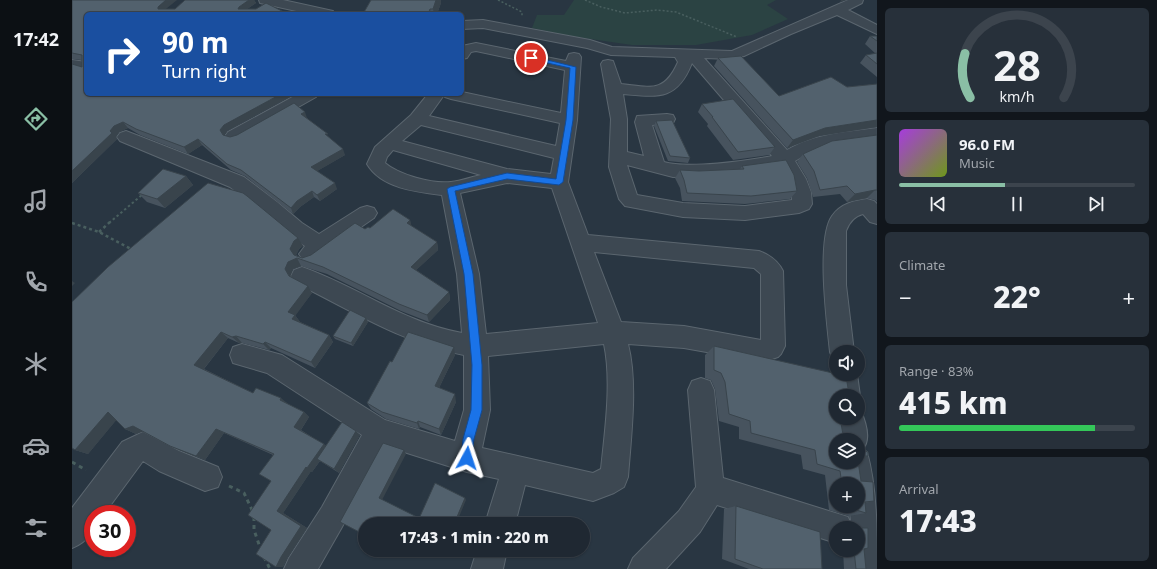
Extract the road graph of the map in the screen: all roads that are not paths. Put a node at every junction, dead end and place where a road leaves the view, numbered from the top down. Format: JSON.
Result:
{"nodes":[{"id":1,"x":856,"y":0,"type":"edge"},
{"id":2,"x":264,"y":3,"type":"edge"},
{"id":3,"x":839,"y":11,"type":"junction"},
{"id":4,"x":306,"y":12,"type":"edge"},
{"id":5,"x":464,"y":25,"type":"edge"},
{"id":6,"x":877,"y":30,"type":"edge"},
{"id":7,"x":464,"y":52,"type":"edge"},
{"id":8,"x":685,"y":53,"type":"junction"},
{"id":9,"x":72,"y":64,"type":"edge"},
{"id":10,"x":608,"y":64,"type":"dead end"},
{"id":11,"x":84,"y":67,"type":"edge"},
{"id":12,"x":614,"y":88,"type":"junction"},
{"id":13,"x":306,"y":96,"type":"edge"},
{"id":14,"x":435,"y":96,"type":"edge"},
{"id":15,"x":460,"y":96,"type":"edge"},
{"id":16,"x":418,"y":119,"type":"junction"},
{"id":17,"x":667,"y":119,"type":"edge"},
{"id":18,"x":569,"y":120,"type":"junction"},
{"id":19,"x":877,"y":134,"type":"edge"},
{"id":20,"x":234,"y":136,"type":"edge"},
{"id":21,"x":126,"y":137,"type":"dead end"},
{"id":22,"x":390,"y":143,"type":"junction"},
{"id":23,"x":564,"y":154,"type":"junction"},
{"id":24,"x":618,"y":157,"type":"junction"},
{"id":25,"x":784,"y":160,"type":"junction"},
{"id":26,"x":656,"y":165,"type":"junction"},
{"id":27,"x":220,"y":175,"type":"junction"},
{"id":28,"x":507,"y":176,"type":"junction"},
{"id":29,"x":559,"y":182,"type":"junction"},
{"id":30,"x":203,"y":188,"type":"edge"},
{"id":31,"x":450,"y":189,"type":"junction"},
{"id":32,"x":367,"y":213,"type":"dead end"},
{"id":33,"x":877,"y":217,"type":"edge"},
{"id":34,"x":580,"y":242,"type":"junction"},
{"id":35,"x":310,"y":259,"type":"junction"},
{"id":36,"x":613,"y":332,"type":"junction"},
{"id":37,"x":841,"y":345,"type":"edge"},
{"id":38,"x":476,"y":346,"type":"junction"},
{"id":39,"x":242,"y":354,"type":"dead end"},
{"id":40,"x":701,"y":390,"type":"dead end"},
{"id":41,"x":379,"y":431,"type":"junction"},
{"id":42,"x":467,"y":458,"type":"junction"},
{"id":43,"x":516,"y":469,"type":"junction"},
{"id":44,"x":858,"y":469,"type":"edge"},
{"id":45,"x":208,"y":477,"type":"road end"},
{"id":46,"x":710,"y":488,"type":"junction"},
{"id":47,"x":502,"y":517,"type":"edge"},
{"id":48,"x":829,"y":526,"type":"edge"},
{"id":49,"x":72,"y":533,"type":"edge"},
{"id":50,"x":866,"y":549,"type":"edge"},
{"id":51,"x":490,"y":557,"type":"edge"},
{"id":52,"x":300,"y":569,"type":"edge"},
{"id":53,"x":487,"y":569,"type":"edge"},
{"id":54,"x":644,"y":569,"type":"edge"}],
"edges":[{"from":1,"to":3,"type":"street"},
{"from":2,"to":4,"type":"street"},
{"from":3,"to":6,"type":"street"},
{"from":3,"to":8,"type":"street"},
{"from":5,"to":8,"type":"street"},
{"from":7,"to":18,"type":"street"},
{"from":8,"to":12,"type":"street"},
{"from":8,"to":25,"type":"street"},
{"from":9,"to":11,"type":"street"},
{"from":10,"to":12,"type":"street"},
{"from":12,"to":24,"type":"street"},
{"from":13,"to":20,"type":"street"},
{"from":14,"to":16,"type":"street"},
{"from":15,"to":18,"type":"street"},
{"from":16,"to":22,"type":"street"},
{"from":16,"to":23,"type":"street"},
{"from":17,"to":26,"type":"street"},
{"from":18,"to":23,"type":"street"},
{"from":19,"to":25,"type":"street"},
{"from":21,"to":27,"type":"street"},
{"from":22,"to":28,"type":"street"},
{"from":22,"to":31,"type":"street"},
{"from":23,"to":29,"type":"street"},
{"from":24,"to":25,"type":"street"},
{"from":24,"to":26,"type":"street"},
{"from":25,"to":26,"type":"street"},
{"from":27,"to":30,"type":"street"},
{"from":27,"to":35,"type":"street"},
{"from":28,"to":29,"type":"street"},
{"from":28,"to":31,"type":"street"},
{"from":29,"to":34,"type":"street"},
{"from":31,"to":38,"type":"street"},
{"from":32,"to":35,"type":"street"},
{"from":33,"to":37,"type":"street"},
{"from":34,"to":36,"type":"street"},
{"from":34,"to":36,"type":"street"},
{"from":35,"to":38,"type":"street"},
{"from":36,"to":38,"type":"street"},
{"from":36,"to":43,"type":"street"},
{"from":38,"to":42,"type":"street"},
{"from":39,"to":41,"type":"street"},
{"from":40,"to":46,"type":"street"},
{"from":41,"to":42,"type":"street"},
{"from":41,"to":52,"type":"street"},
{"from":42,"to":43,"type":"street"},
{"from":43,"to":47,"type":"street"},
{"from":44,"to":50,"type":"street"},
{"from":45,"to":49,"type":"street"},
{"from":46,"to":48,"type":"street"},
{"from":46,"to":54,"type":"street"},
{"from":51,"to":53,"type":"street"}]}
